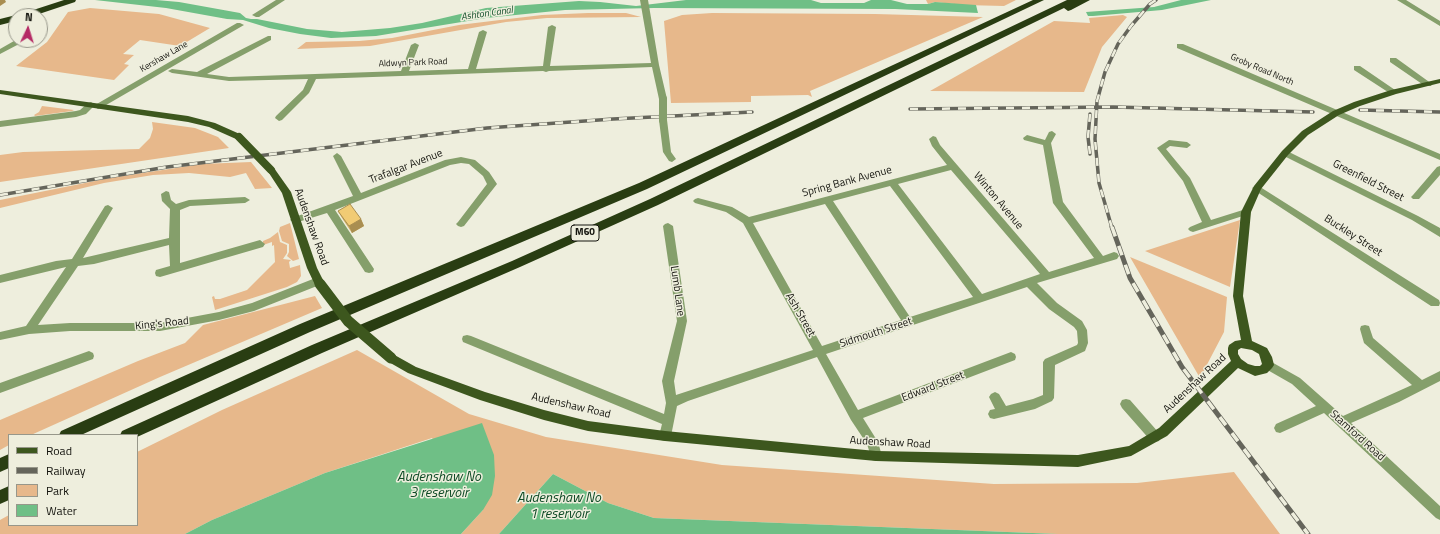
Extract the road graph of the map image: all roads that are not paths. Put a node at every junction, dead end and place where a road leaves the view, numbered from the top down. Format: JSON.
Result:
{"nodes":[{"id":1,"x":72,"y":0,"type":"edge"},
{"id":2,"x":1040,"y":0,"type":"edge"},
{"id":3,"x":1074,"y":0,"type":"edge"},
{"id":4,"x":1086,"y":0,"type":"edge"},
{"id":5,"x":1401,"y":0,"type":"edge"},
{"id":6,"x":277,"y":1,"type":"edge"},
{"id":7,"x":644,"y":1,"type":"edge"},
{"id":8,"x":48,"y":8,"type":"edge"},
{"id":9,"x":256,"y":15,"type":"dead end"},
{"id":10,"x":1036,"y":18,"type":"junction"},
{"id":11,"x":1440,"y":24,"type":"edge"},
{"id":12,"x":240,"y":25,"type":"dead end"},
{"id":13,"x":552,"y":27,"type":"dead end"},
{"id":14,"x":482,"y":32,"type":"dead end"},
{"id":15,"x":268,"y":38,"type":"dead end"},
{"id":16,"x":415,"y":45,"type":"dead end"},
{"id":17,"x":1180,"y":46,"type":"dead end"},
{"id":18,"x":1393,"y":60,"type":"dead end"},
{"id":19,"x":655,"y":65,"type":"junction"},
{"id":20,"x":1357,"y":68,"type":"dead end"},
{"id":21,"x":546,"y":70,"type":"junction"},
{"id":22,"x":172,"y":71,"type":"dead end"},
{"id":23,"x":471,"y":72,"type":"junction"},
{"id":24,"x":200,"y":74,"type":"junction"},
{"id":25,"x":404,"y":74,"type":"junction"},
{"id":26,"x":313,"y":77,"type":"junction"},
{"id":27,"x":1440,"y":81,"type":"edge"},
{"id":28,"x":1428,"y":84,"type":"junction"},
{"id":29,"x":0,"y":92,"type":"edge"},
{"id":30,"x":1394,"y":92,"type":"junction"},
{"id":31,"x":94,"y":105,"type":"junction"},
{"id":32,"x":1336,"y":113,"type":"junction"},
{"id":33,"x":279,"y":118,"type":"dead end"},
{"id":34,"x":0,"y":124,"type":"edge"},
{"id":35,"x":1052,"y":134,"type":"dead end"},
{"id":36,"x":1027,"y":138,"type":"dead end"},
{"id":37,"x":933,"y":139,"type":"dead end"},
{"id":38,"x":1047,"y":143,"type":"junction"},
{"id":39,"x":1187,"y":145,"type":"dead end"},
{"id":40,"x":1285,"y":153,"type":"junction"},
{"id":41,"x":1438,"y":155,"type":"edge"},
{"id":42,"x":337,"y":156,"type":"dead end"},
{"id":43,"x":672,"y":159,"type":"dead end"},
{"id":44,"x":953,"y":166,"type":"junction"},
{"id":45,"x":1440,"y":169,"type":"edge"},
{"id":46,"x":892,"y":182,"type":"junction"},
{"id":47,"x":1257,"y":188,"type":"junction"},
{"id":48,"x":166,"y":194,"type":"dead end"},
{"id":49,"x":358,"y":197,"type":"junction"},
{"id":50,"x":1416,"y":197,"type":"dead end"},
{"id":51,"x":245,"y":200,"type":"dead end"},
{"id":52,"x":827,"y":200,"type":"junction"},
{"id":53,"x":698,"y":201,"type":"dead end"},
{"id":54,"x":108,"y":208,"type":"dead end"},
{"id":55,"x":175,"y":208,"type":"junction"},
{"id":56,"x":329,"y":209,"type":"junction"},
{"id":57,"x":1246,"y":212,"type":"junction"},
{"id":58,"x":296,"y":220,"type":"junction"},
{"id":59,"x":747,"y":221,"type":"junction"},
{"id":60,"x":460,"y":224,"type":"dead end"},
{"id":61,"x":1208,"y":224,"type":"junction"},
{"id":62,"x":668,"y":226,"type":"dead end"},
{"id":63,"x":1193,"y":229,"type":"dead end"},
{"id":64,"x":1440,"y":233,"type":"edge"},
{"id":65,"x":174,"y":240,"type":"junction"},
{"id":66,"x":260,"y":244,"type":"dead end"},
{"id":67,"x":1114,"y":256,"type":"dead end"},
{"id":68,"x":1101,"y":260,"type":"junction"},
{"id":69,"x":76,"y":261,"type":"junction"},
{"id":70,"x":175,"y":268,"type":"junction"},
{"id":71,"x":368,"y":269,"type":"dead end"},
{"id":72,"x":160,"y":273,"type":"dead end"},
{"id":73,"x":1047,"y":276,"type":"junction"},
{"id":74,"x":0,"y":279,"type":"edge"},
{"id":75,"x":319,"y":283,"type":"junction"},
{"id":76,"x":1030,"y":283,"type":"junction"},
{"id":77,"x":980,"y":299,"type":"junction"},
{"id":78,"x":1435,"y":303,"type":"dead end"},
{"id":79,"x":908,"y":323,"type":"junction"},
{"id":80,"x":1365,"y":329,"type":"dead end"},
{"id":81,"x":29,"y":330,"type":"junction"},
{"id":82,"x":0,"y":336,"type":"edge"},
{"id":83,"x":467,"y":339,"type":"dead end"},
{"id":84,"x":1247,"y":344,"type":"junction"},
{"id":85,"x":821,"y":352,"type":"junction"},
{"id":86,"x":89,"y":356,"type":"dead end"},
{"id":87,"x":1011,"y":357,"type":"dead end"},
{"id":88,"x":1237,"y":362,"type":"junction"},
{"id":89,"x":1268,"y":365,"type":"junction"},
{"id":90,"x":1440,"y":376,"type":"edge"},
{"id":91,"x":1421,"y":386,"type":"junction"},
{"id":92,"x":0,"y":388,"type":"edge"},
{"id":93,"x":995,"y":397,"type":"dead end"},
{"id":94,"x":672,"y":403,"type":"junction"},
{"id":95,"x":1126,"y":404,"type":"dead end"},
{"id":96,"x":1324,"y":407,"type":"junction"},
{"id":97,"x":856,"y":416,"type":"junction"},
{"id":98,"x":668,"y":421,"type":"junction"},
{"id":99,"x":1342,"y":422,"type":"junction"},
{"id":100,"x":1280,"y":428,"type":"dead end"},
{"id":101,"x":68,"y":434,"type":"edge"},
{"id":102,"x":129,"y":434,"type":"edge"},
{"id":103,"x":665,"y":436,"type":"junction"},
{"id":104,"x":1155,"y":437,"type":"junction"},
{"id":105,"x":876,"y":456,"type":"junction"},
{"id":106,"x":1440,"y":514,"type":"edge"}],
"edges":[{"from":1,"to":8,"type":"highway"},
{"from":2,"to":101,"type":"highway","number":"M60"},
{"from":3,"to":10,"type":"highway","number":"M60"},
{"from":4,"to":10,"type":"highway","number":"M60"},
{"from":5,"to":11,"type":"street"},
{"from":6,"to":9,"type":"street"},
{"from":7,"to":19,"type":"street"},
{"from":10,"to":102,"type":"highway","number":"M60"},
{"from":12,"to":31,"type":"street","name":"Kershaw Lane"},
{"from":13,"to":21,"type":"street"},
{"from":14,"to":23,"type":"street"},
{"from":15,"to":24,"type":"street"},
{"from":16,"to":25,"type":"street"},
{"from":17,"to":32,"type":"street","name":"Groby Road North"},
{"from":18,"to":28,"type":"street"},
{"from":19,"to":21,"type":"street","name":"Aldwyn Park Road"},
{"from":19,"to":43,"type":"street","bridge":true},
{"from":20,"to":30,"type":"street"},
{"from":21,"to":23,"type":"street","name":"Aldwyn Park Road"},
{"from":22,"to":24,"type":"street","name":"Aldwyn Park Road"},
{"from":23,"to":25,"type":"street","name":"Aldwyn Park Road"},
{"from":24,"to":26,"type":"street","name":"Aldwyn Park Road"},
{"from":25,"to":26,"type":"street","name":"Aldwyn Park Road"},
{"from":26,"to":33,"type":"street"},
{"from":27,"to":28,"type":"main road"},
{"from":28,"to":30,"type":"main road"},
{"from":29,"to":31,"type":"main road","name":"Audenshaw Road"},
{"from":30,"to":32,"type":"main road"},
{"from":31,"to":34,"type":"street","name":"Kershaw Lane"},
{"from":31,"to":58,"type":"main road","name":"Audenshaw Road","bridge":true},
{"from":32,"to":40,"type":"main road"},
{"from":32,"to":41,"type":"street","name":"Groby Road North"},
{"from":35,"to":38,"type":"street"},
{"from":36,"to":38,"type":"street"},
{"from":37,"to":44,"type":"street","name":"Winton Avenue"},
{"from":38,"to":68,"type":"street"},
{"from":39,"to":61,"type":"street"},
{"from":40,"to":47,"type":"main road"},
{"from":40,"to":64,"type":"street","name":"Greenfield Street"},
{"from":42,"to":49,"type":"street"},
{"from":44,"to":46,"type":"street","name":"Spring Bank Avenue"},
{"from":44,"to":73,"type":"street","name":"Winton Avenue"},
{"from":45,"to":50,"type":"street"},
{"from":46,"to":52,"type":"street","name":"Spring Bank Avenue"},
{"from":46,"to":77,"type":"street"},
{"from":47,"to":57,"type":"main road"},
{"from":47,"to":78,"type":"street","name":"Buckley Street"},
{"from":48,"to":55,"type":"street"},
{"from":49,"to":56,"type":"street","name":"Trafalgar Avenue"},
{"from":49,"to":60,"type":"street","name":"Trafalgar Avenue"},
{"from":51,"to":55,"type":"street"},
{"from":52,"to":59,"type":"street","name":"Spring Bank Avenue"},
{"from":52,"to":79,"type":"street"},
{"from":53,"to":59,"type":"street","name":"Ash Street"},
{"from":54,"to":69,"type":"street"},
{"from":55,"to":65,"type":"street"},
{"from":56,"to":58,"type":"street","name":"Trafalgar Avenue"},
{"from":56,"to":71,"type":"street"},
{"from":57,"to":61,"type":"street"},
{"from":57,"to":84,"type":"main road"},
{"from":58,"to":75,"type":"main road","name":"Audenshaw Road"},
{"from":59,"to":85,"type":"street","name":"Ash Street"},
{"from":61,"to":63,"type":"street"},
{"from":62,"to":94,"type":"street","name":"Lumb Lane"},
{"from":65,"to":69,"type":"street"},
{"from":65,"to":70,"type":"street"},
{"from":66,"to":70,"type":"street"},
{"from":67,"to":68,"type":"street","name":"Sidmouth Street"},
{"from":68,"to":73,"type":"street","name":"Sidmouth Street"},
{"from":69,"to":74,"type":"street"},
{"from":69,"to":81,"type":"street"},
{"from":70,"to":72,"type":"street"},
{"from":73,"to":76,"type":"street","name":"Sidmouth Street"},
{"from":75,"to":81,"type":"street","name":"King's Road"},
{"from":75,"to":103,"type":"main road","name":"Audenshaw Road","bridge":true},
{"from":76,"to":77,"type":"street","name":"Sidmouth Street"},
{"from":76,"to":93,"type":"street"},
{"from":77,"to":79,"type":"street","name":"Sidmouth Street"},
{"from":79,"to":85,"type":"street","name":"Sidmouth Street"},
{"from":80,"to":91,"type":"street"},
{"from":81,"to":82,"type":"street","name":"King's Road"},
{"from":83,"to":98,"type":"street","name":"Audenshaw Road"},
{"from":84,"to":88,"type":"main road","name":"Audenshaw Road"},
{"from":84,"to":89,"type":"main road"},
{"from":85,"to":94,"type":"street","name":"Sidmouth Street"},
{"from":85,"to":97,"type":"street","name":"Ash Street"},
{"from":86,"to":92,"type":"street"},
{"from":87,"to":97,"type":"street","name":"Edward Street"},
{"from":88,"to":89,"type":"main road","name":"Audenshaw Road"},
{"from":88,"to":104,"type":"main road","name":"Audenshaw Road"},
{"from":89,"to":96,"type":"street","name":"Stamford Road"},
{"from":90,"to":91,"type":"street"},
{"from":91,"to":99,"type":"street"},
{"from":94,"to":98,"type":"street"},
{"from":95,"to":104,"type":"street"},
{"from":96,"to":99,"type":"street","name":"Stamford Road"},
{"from":96,"to":100,"type":"street"},
{"from":97,"to":105,"type":"street","name":"Ash Street"},
{"from":98,"to":103,"type":"street"},
{"from":99,"to":106,"type":"street","name":"Stamford Road"},
{"from":103,"to":105,"type":"main road","name":"Audenshaw Road"},
{"from":104,"to":105,"type":"main road","name":"Audenshaw Road"}]}
